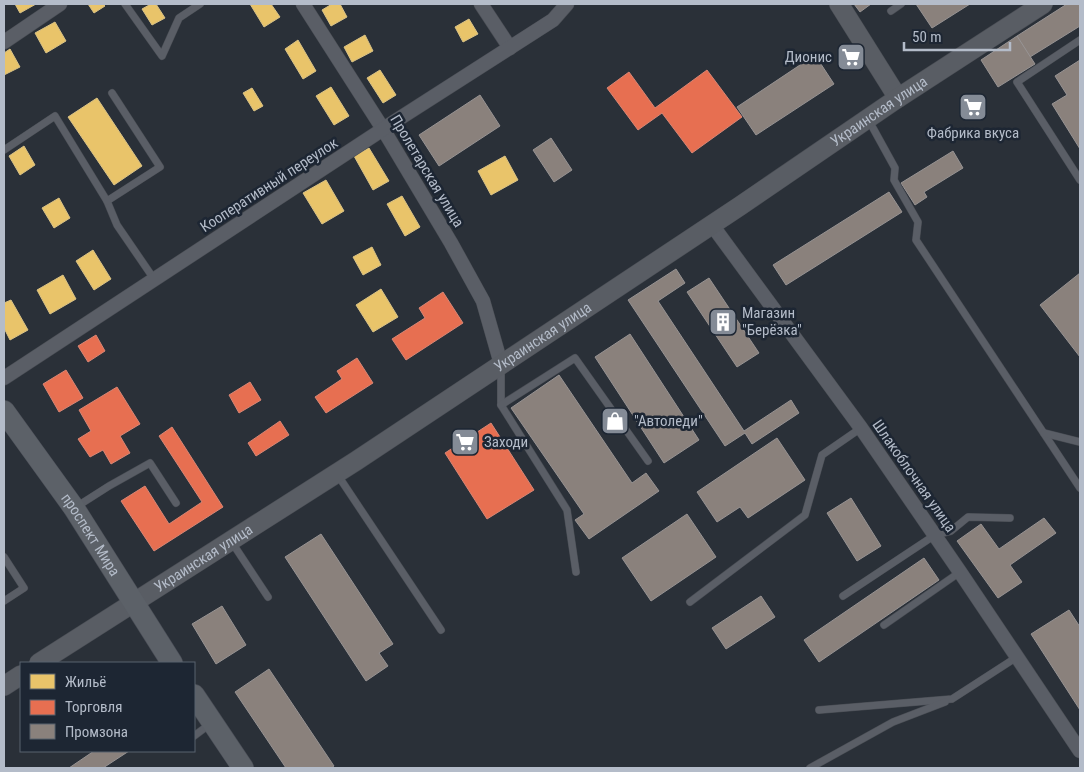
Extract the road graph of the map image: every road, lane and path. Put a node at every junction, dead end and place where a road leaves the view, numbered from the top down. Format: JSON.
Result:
{"nodes":[{"id":1,"x":60,"y":4,"type":"edge"},
{"id":2,"x":125,"y":4,"type":"edge"},
{"id":3,"x":200,"y":4,"type":"edge"},
{"id":4,"x":303,"y":4,"type":"edge"},
{"id":5,"x":481,"y":4,"type":"edge"},
{"id":6,"x":567,"y":4,"type":"edge"},
{"id":7,"x":838,"y":4,"type":"edge"},
{"id":8,"x":901,"y":4,"type":"edge"},
{"id":9,"x":1043,"y":4,"type":"edge"},
{"id":10,"x":891,"y":11,"type":"dead end"},
{"id":11,"x":1080,"y":40,"type":"edge"},
{"id":12,"x":4,"y":42,"type":"edge"},
{"id":13,"x":510,"y":48,"type":"junction"},
{"id":14,"x":112,"y":93,"type":"dead end"},
{"id":15,"x":898,"y":98,"type":"junction"},
{"id":16,"x":868,"y":119,"type":"junction"},
{"id":17,"x":383,"y":129,"type":"junction"},
{"id":18,"x":4,"y":150,"type":"edge"},
{"id":19,"x":1080,"y":180,"type":"edge"},
{"id":20,"x":107,"y":201,"type":"junction"},
{"id":21,"x":712,"y":225,"type":"junction"},
{"id":22,"x":154,"y":279,"type":"junction"},
{"id":23,"x":501,"y":364,"type":"junction"},
{"id":24,"x":4,"y":378,"type":"edge"},
{"id":25,"x":501,"y":405,"type":"junction"},
{"id":26,"x":4,"y":411,"type":"edge"},
{"id":27,"x":861,"y":428,"type":"junction"},
{"id":28,"x":1044,"y":433,"type":"junction"},
{"id":29,"x":1080,"y":442,"type":"edge"},
{"id":30,"x":648,"y":461,"type":"dead end"},
{"id":31,"x":337,"y":473,"type":"junction"},
{"id":32,"x":1080,"y":488,"type":"edge"},
{"id":33,"x":176,"y":503,"type":"dead end"},
{"id":34,"x":74,"y":508,"type":"junction"},
{"id":35,"x":1010,"y":518,"type":"dead end"},
{"id":36,"x":935,"y":535,"type":"junction"},
{"id":37,"x":230,"y":541,"type":"junction"},
{"id":38,"x":4,"y":557,"type":"edge"},
{"id":39,"x":576,"y":572,"type":"dead end"},
{"id":40,"x":960,"y":572,"type":"junction"},
{"id":41,"x":843,"y":596,"type":"dead end"},
{"id":42,"x":268,"y":597,"type":"dead end"},
{"id":43,"x":4,"y":600,"type":"edge"},
{"id":44,"x":690,"y":602,"type":"dead end"},
{"id":45,"x":133,"y":603,"type":"junction"},
{"id":46,"x":884,"y":625,"type":"dead end"},
{"id":47,"x":441,"y":630,"type":"dead end"},
{"id":48,"x":1017,"y":657,"type":"junction"},
{"id":49,"x":41,"y":662,"type":"edge"},
{"id":50,"x":171,"y":662,"type":"edge"},
{"id":51,"x":20,"y":676,"type":"edge"},
{"id":52,"x":4,"y":686,"type":"edge"},
{"id":53,"x":195,"y":697,"type":"edge"},
{"id":54,"x":952,"y":699,"type":"junction"},
{"id":55,"x":819,"y":710,"type":"dead end"},
{"id":56,"x":212,"y":723,"type":"junction"},
{"id":57,"x":195,"y":735,"type":"edge"},
{"id":58,"x":1080,"y":751,"type":"edge"},
{"id":59,"x":243,"y":768,"type":"edge"},
{"id":60,"x":810,"y":768,"type":"edge"}],
"edges":[{"from":1,"to":12,"type":"street"},
{"from":2,"to":3,"type":"lane"},
{"from":4,"to":17,"type":"street","name":"Пролетарская улица"},
{"from":5,"to":13,"type":"street"},
{"from":6,"to":13,"type":"street","name":"Кооперативный переулок"},
{"from":7,"to":15,"type":"main road"},
{"from":8,"to":10,"type":"lane"},
{"from":9,"to":15,"type":"main road","name":"Украинская улица"},
{"from":11,"to":19,"type":"lane"},
{"from":13,"to":17,"type":"street","name":"Кооперативный переулок"},
{"from":14,"to":20,"type":"lane"},
{"from":15,"to":16,"type":"main road","name":"Украинская улица"},
{"from":16,"to":21,"type":"main road","name":"Украинская улица"},
{"from":16,"to":28,"type":"lane"},
{"from":17,"to":22,"type":"street","name":"Кооперативный переулок"},
{"from":17,"to":23,"type":"street","name":"Пролетарская улица"},
{"from":18,"to":20,"type":"lane"},
{"from":20,"to":22,"type":"lane"},
{"from":21,"to":23,"type":"main road","name":"Украинская улица"},
{"from":21,"to":27,"type":"street","name":"Шлакоблочная улица"},
{"from":22,"to":24,"type":"street","name":"Кооперативный переулок"},
{"from":23,"to":25,"type":"lane"},
{"from":23,"to":31,"type":"main road","name":"Украинская улица"},
{"from":25,"to":30,"type":"lane"},
{"from":25,"to":39,"type":"lane"},
{"from":26,"to":34,"type":"main road","name":"проспект Мира"},
{"from":27,"to":36,"type":"street","name":"Шлакоблочная улица"},
{"from":27,"to":44,"type":"lane"},
{"from":28,"to":29,"type":"lane"},
{"from":28,"to":32,"type":"lane"},
{"from":31,"to":37,"type":"main road","name":"Украинская улица"},
{"from":31,"to":47,"type":"lane"},
{"from":33,"to":34,"type":"lane"},
{"from":34,"to":45,"type":"main road","name":"проспект Мира"},
{"from":35,"to":36,"type":"lane"},
{"from":36,"to":40,"type":"street","name":"Шлакоблочная улица"},
{"from":36,"to":41,"type":"lane"},
{"from":37,"to":42,"type":"lane"},
{"from":37,"to":45,"type":"main road","name":"Украинская улица"},
{"from":38,"to":43,"type":"lane"},
{"from":40,"to":46,"type":"lane"},
{"from":40,"to":48,"type":"street","name":"Шлакоблочная улица"},
{"from":45,"to":49,"type":"main road","name":"Украинская улица"},
{"from":45,"to":50,"type":"main road","name":"проспект Мира"},
{"from":48,"to":54,"type":"lane"},
{"from":48,"to":58,"type":"street","name":"Шлакоблочная улица"},
{"from":51,"to":52,"type":"main road"},
{"from":53,"to":56,"type":"main road"},
{"from":54,"to":55,"type":"lane"},
{"from":54,"to":60,"type":"lane"},
{"from":56,"to":57,"type":"lane"},
{"from":56,"to":59,"type":"main road"}]}
